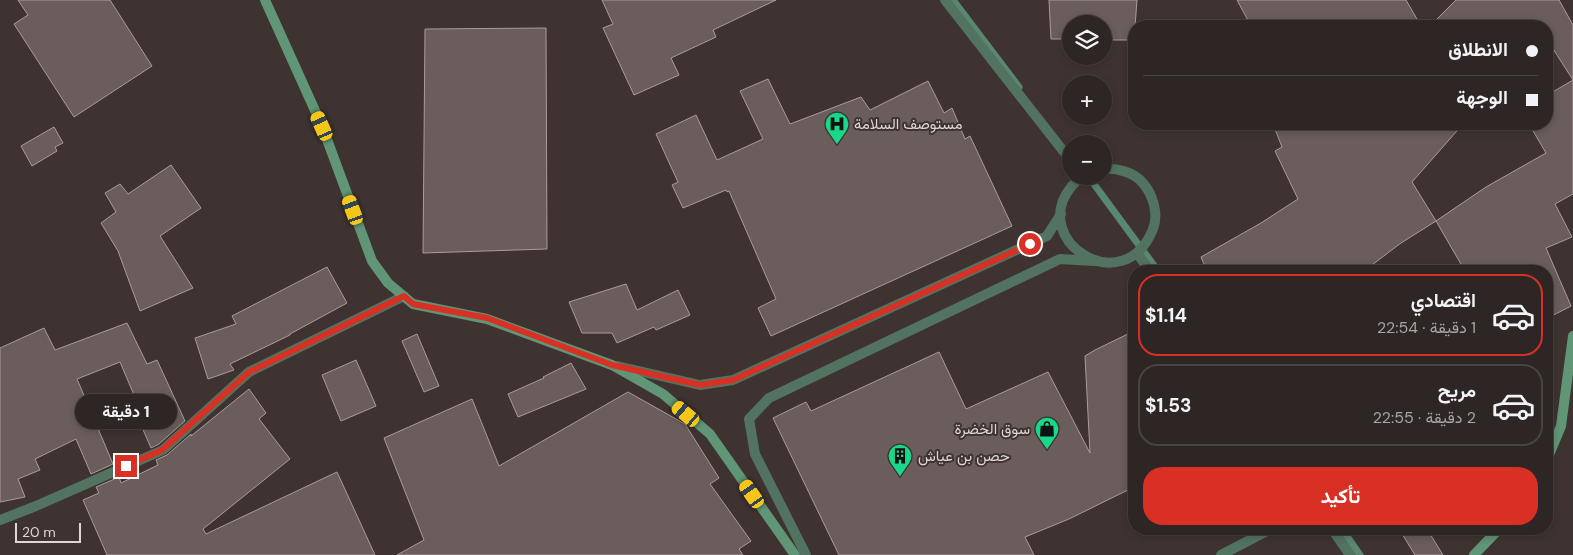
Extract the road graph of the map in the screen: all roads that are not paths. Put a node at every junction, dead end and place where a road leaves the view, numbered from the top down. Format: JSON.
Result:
{"nodes":[{"id":1,"x":265,"y":0,"type":"edge"},
{"id":2,"x":945,"y":0,"type":"edge"},
{"id":3,"x":1062,"y":150,"type":"edge"},
{"id":4,"x":1112,"y":168,"type":"edge"},
{"id":5,"x":1072,"y":185,"type":"edge"},
{"id":6,"x":1061,"y":214,"type":"junction"},
{"id":7,"x":1137,"y":252,"type":"junction"},
{"id":8,"x":1094,"y":261,"type":"junction"},
{"id":9,"x":1146,"y":265,"type":"edge"},
{"id":10,"x":404,"y":296,"type":"junction"},
{"id":11,"x":1573,"y":336,"type":"edge"},
{"id":12,"x":612,"y":365,"type":"junction"},
{"id":13,"x":1553,"y":445,"type":"edge"},
{"id":14,"x":0,"y":520,"type":"edge"},
{"id":15,"x":1259,"y":535,"type":"edge"},
{"id":16,"x":1336,"y":535,"type":"edge"},
{"id":17,"x":1493,"y":535,"type":"edge"},
{"id":18,"x":795,"y":555,"type":"edge"},
{"id":19,"x":806,"y":555,"type":"edge"},
{"id":20,"x":1220,"y":555,"type":"edge"},
{"id":21,"x":1350,"y":555,"type":"edge"},
{"id":22,"x":1474,"y":555,"type":"edge"}],
"edges":[{"from":1,"to":10,"type":"main road"},
{"from":2,"to":3,"type":"street"},
{"from":4,"to":7,"type":"street"},
{"from":5,"to":6,"type":"street"},
{"from":6,"to":8,"type":"street"},
{"from":6,"to":12,"type":"street"},
{"from":7,"to":8,"type":"street"},
{"from":7,"to":9,"type":"street"},
{"from":8,"to":19,"type":"street"},
{"from":10,"to":12,"type":"main road"},
{"from":10,"to":14,"type":"street"},
{"from":11,"to":13,"type":"main road"},
{"from":12,"to":18,"type":"main road"},
{"from":15,"to":20,"type":"street"},
{"from":16,"to":21,"type":"street"},
{"from":17,"to":22,"type":"main road"}]}
